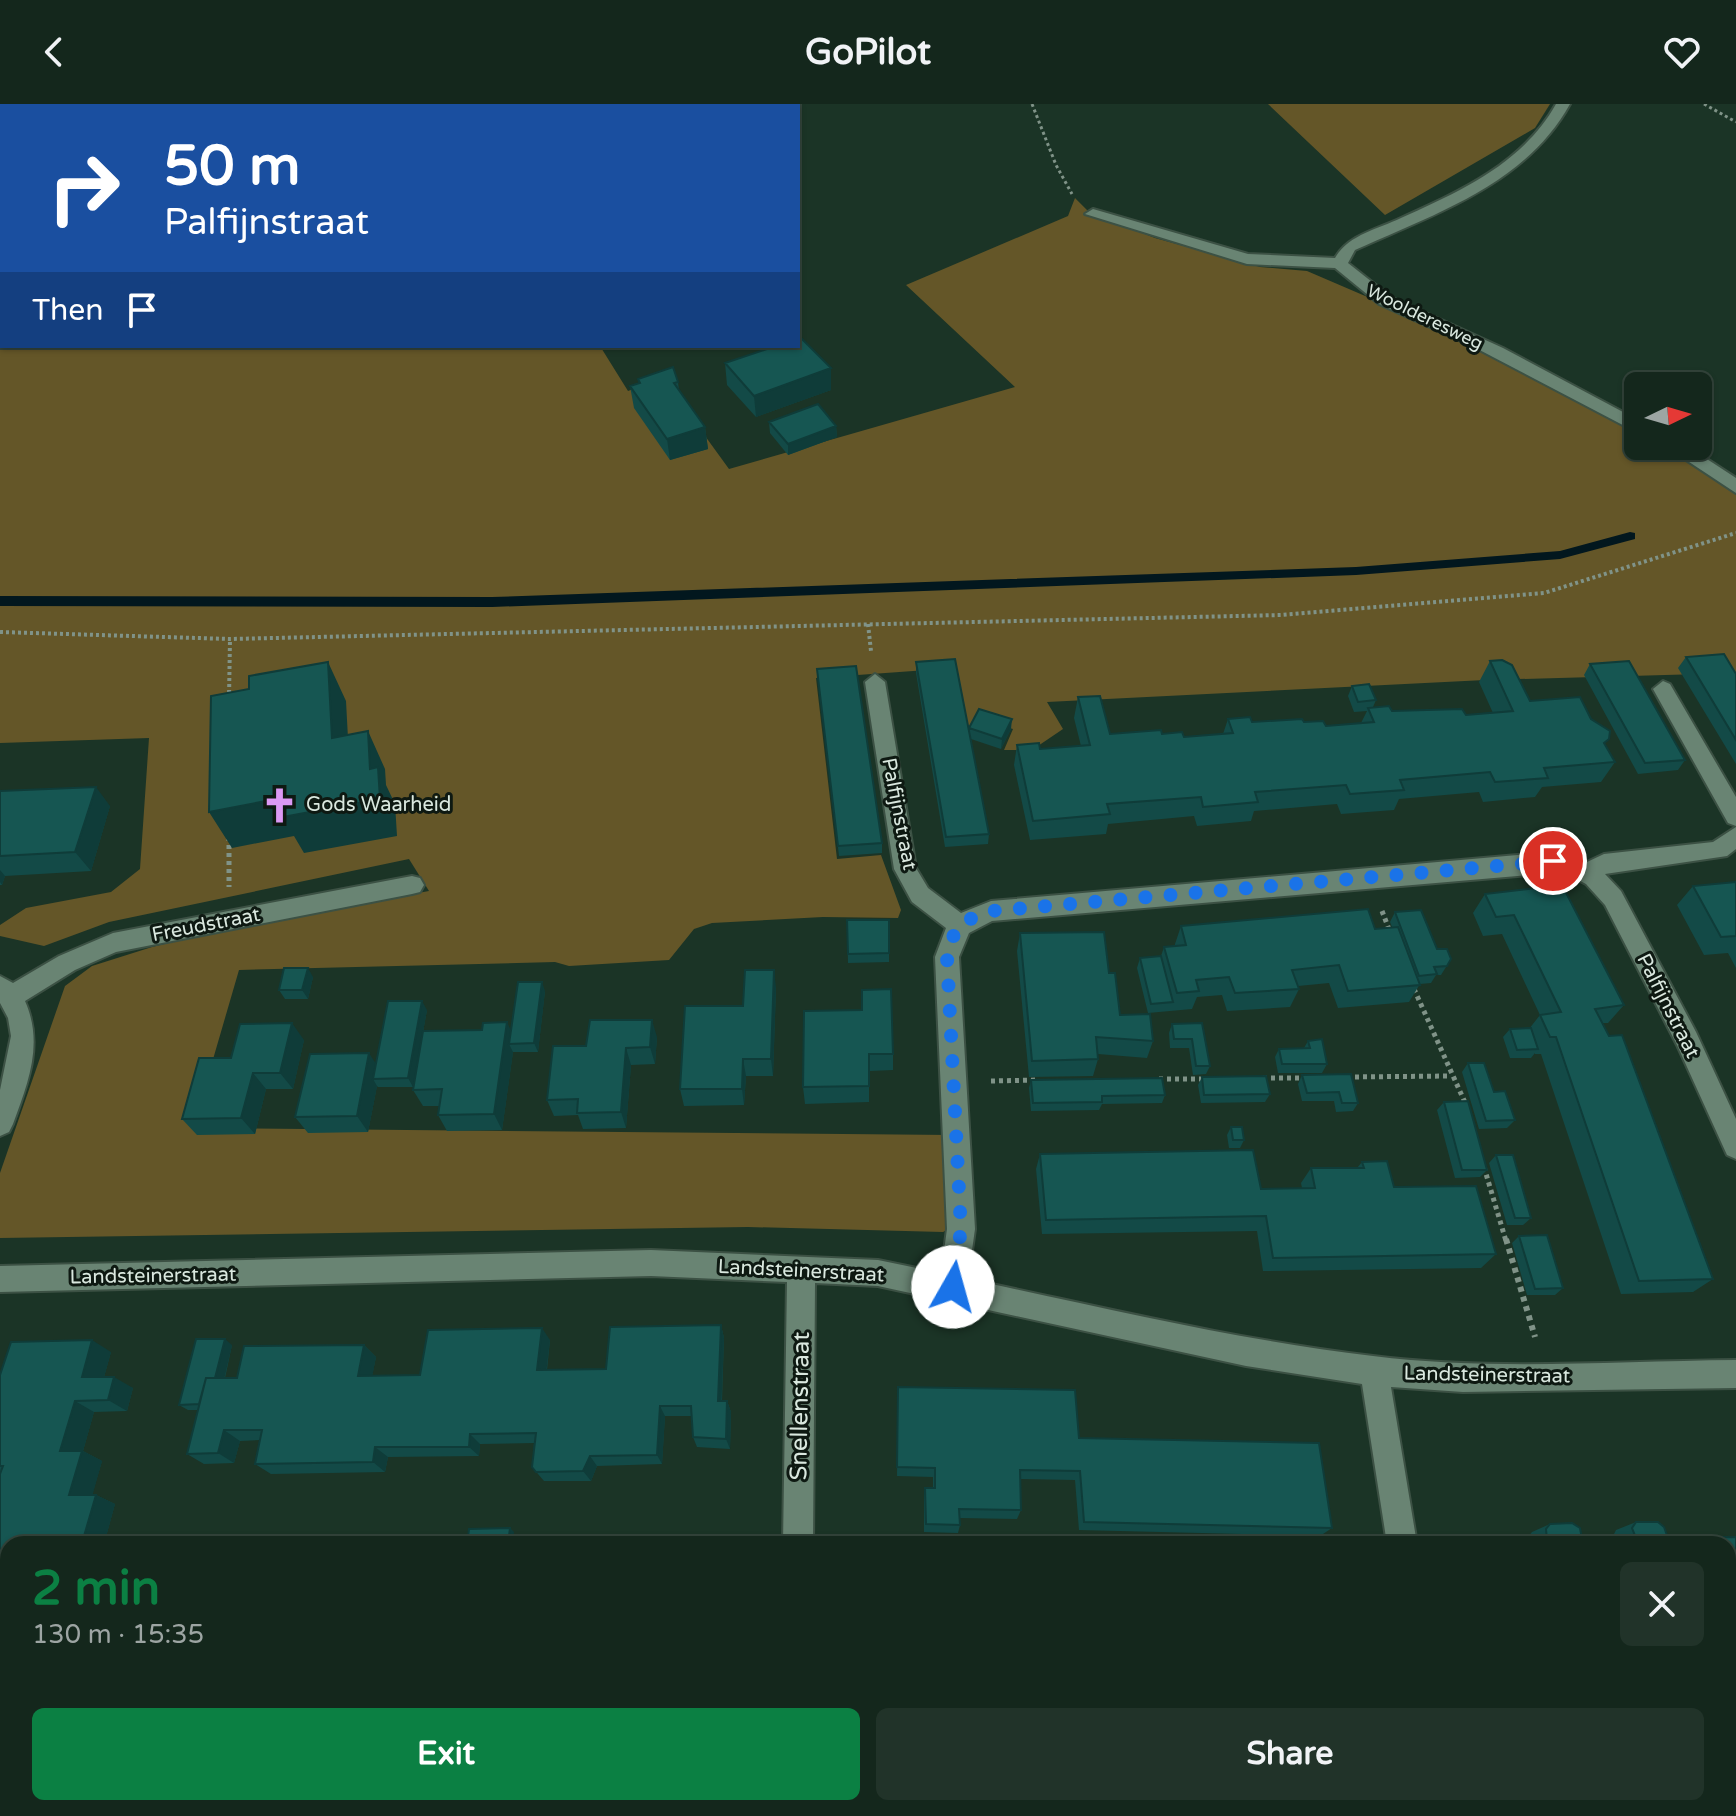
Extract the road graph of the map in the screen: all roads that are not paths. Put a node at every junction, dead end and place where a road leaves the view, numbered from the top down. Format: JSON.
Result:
{"nodes":[{"id":1,"x":1563,"y":104,"type":"edge"},
{"id":2,"x":1093,"y":214,"type":"road end"},
{"id":3,"x":1340,"y":263,"type":"junction"},
{"id":4,"x":1624,"y":420,"type":"edge"},
{"id":5,"x":1695,"y":460,"type":"edge"},
{"id":6,"x":1736,"y":487,"type":"edge"},
{"id":7,"x":875,"y":682,"type":"dead end"},
{"id":8,"x":1663,"y":689,"type":"dead end"},
{"id":9,"x":1736,"y":817,"type":"edge"},
{"id":10,"x":1736,"y":836,"type":"edge"},
{"id":11,"x":1589,"y":872,"type":"junction"},
{"id":12,"x":412,"y":885,"type":"dead end"},
{"id":13,"x":959,"y":925,"type":"junction"},
{"id":14,"x":6,"y":991,"type":"edge"},
{"id":15,"x":0,"y":1124,"type":"edge"},
{"id":16,"x":1736,"y":1147,"type":"edge"},
{"id":17,"x":801,"y":1269,"type":"junction"},
{"id":18,"x":0,"y":1279,"type":"edge"},
{"id":19,"x":953,"y":1287,"type":"junction"},
{"id":20,"x":1374,"y":1371,"type":"junction"},
{"id":21,"x":1736,"y":1374,"type":"edge"},
{"id":22,"x":798,"y":1536,"type":"edge"},
{"id":23,"x":1401,"y":1536,"type":"edge"}],
"edges":[{"from":1,"to":3,"type":"street"},
{"from":2,"to":3,"type":"street"},
{"from":3,"to":4,"type":"street","name":"Woolderesweg"},
{"from":5,"to":6,"type":"street"},
{"from":7,"to":13,"type":"street","name":"Palfijnstraat"},
{"from":8,"to":9,"type":"street"},
{"from":10,"to":11,"type":"street"},
{"from":11,"to":13,"type":"street"},
{"from":11,"to":16,"type":"street","name":"Palfijnstraat"},
{"from":12,"to":14,"type":"street","name":"Freudstraat"},
{"from":13,"to":19,"type":"street"},
{"from":14,"to":15,"type":"street","name":"Freudstraat"},
{"from":17,"to":18,"type":"street","name":"Landsteinerstraat"},
{"from":17,"to":19,"type":"street","name":"Landsteinerstraat"},
{"from":17,"to":22,"type":"street","name":"Snellenstraat"},
{"from":19,"to":20,"type":"street","name":"Landsteinerstraat"},
{"from":20,"to":21,"type":"street","name":"Landsteinerstraat"},
{"from":20,"to":23,"type":"street"}]}
